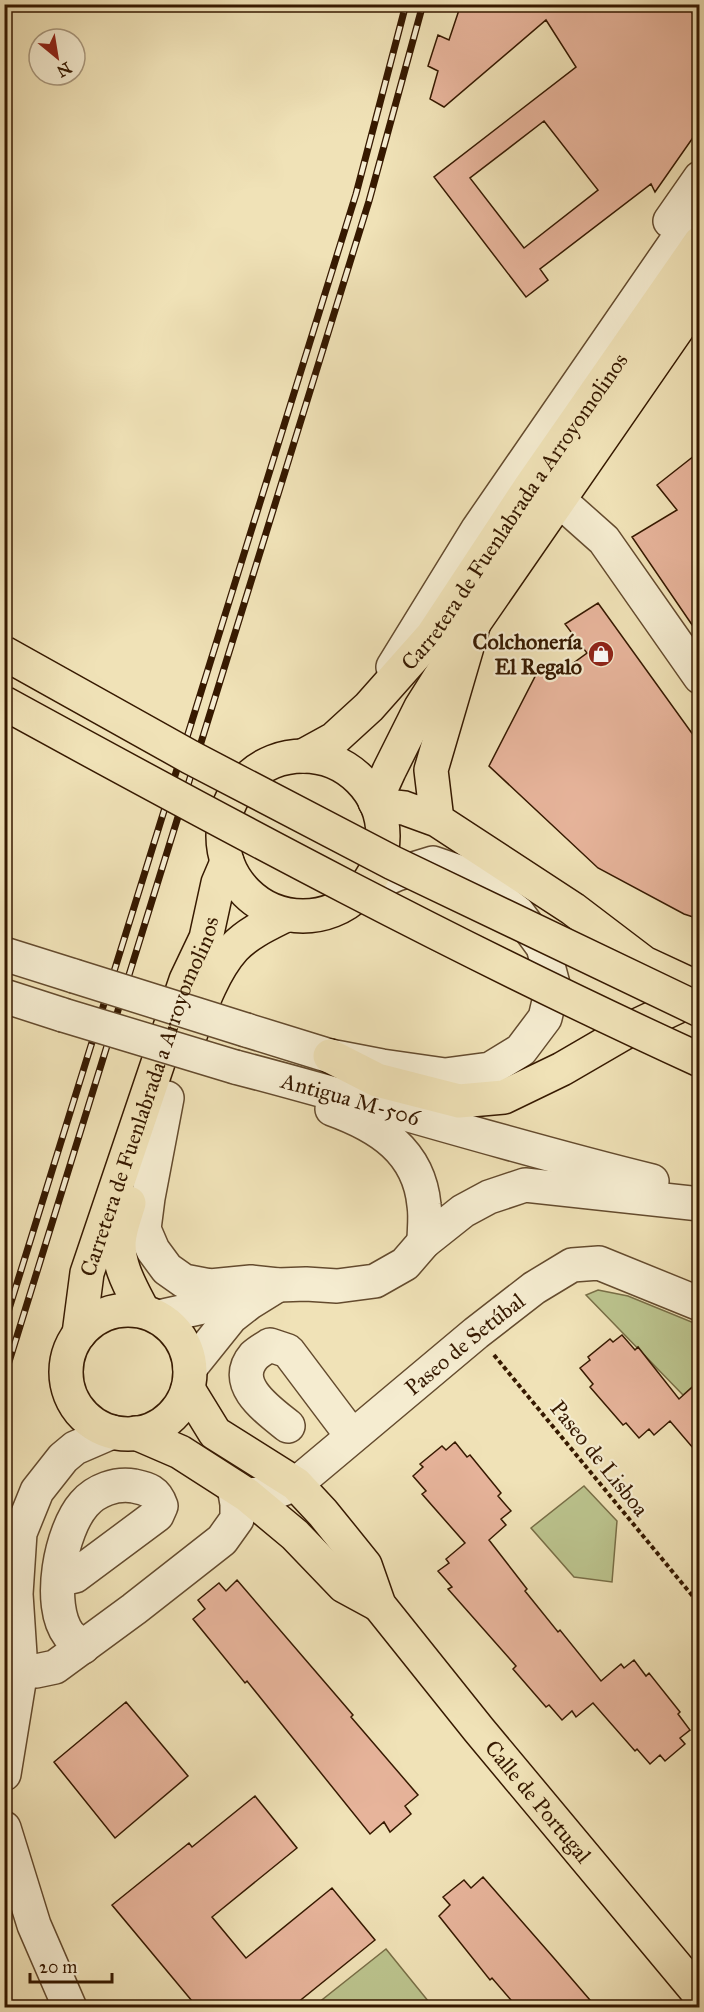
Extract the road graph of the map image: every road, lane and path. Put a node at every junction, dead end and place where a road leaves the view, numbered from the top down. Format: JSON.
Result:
{"nodes":[{"id":1,"x":699,"y":178,"type":"edge"},
{"id":2,"x":699,"y":207,"type":"edge"},
{"id":3,"x":699,"y":243,"type":"edge"},
{"id":4,"x":699,"y":296,"type":"edge"},
{"id":5,"x":592,"y":363,"type":"junction"},
{"id":6,"x":558,"y":500,"type":"junction"},
{"id":7,"x":474,"y":623,"type":"junction"},
{"id":8,"x":4,"y":653,"type":"edge"},
{"id":9,"x":699,"y":677,"type":"edge"},
{"id":10,"x":4,"y":703,"type":"edge"},
{"id":11,"x":369,"y":707,"type":"junction"},
{"id":12,"x":303,"y":756,"type":"junction"},
{"id":13,"x":376,"y":803,"type":"junction"},
{"id":14,"x":436,"y":820,"type":"junction"},
{"id":15,"x":226,"y":862,"type":"junction"},
{"id":16,"x":363,"y":889,"type":"junction"},
{"id":17,"x":286,"y":915,"type":"junction"},
{"id":18,"x":4,"y":954,"type":"edge"},
{"id":19,"x":699,"y":989,"type":"edge"},
{"id":20,"x":4,"y":996,"type":"edge"},
{"id":21,"x":699,"y":999,"type":"edge"},
{"id":22,"x":699,"y":1010,"type":"edge"},
{"id":23,"x":330,"y":1056,"type":"junction"},
{"id":24,"x":699,"y":1059,"type":"edge"},
{"id":25,"x":235,"y":1067,"type":"junction"},
{"id":26,"x":167,"y":1098,"type":"junction"},
{"id":27,"x":699,"y":1193,"type":"edge"},
{"id":28,"x":699,"y":1204,"type":"edge"},
{"id":29,"x":424,"y":1242,"type":"junction"},
{"id":30,"x":264,"y":1284,"type":"junction"},
{"id":31,"x":699,"y":1304,"type":"edge"},
{"id":32,"x":151,"y":1314,"type":"junction"},
{"id":33,"x":476,"y":1333,"type":"junction"},
{"id":34,"x":79,"y":1334,"type":"junction"},
{"id":35,"x":189,"y":1378,"type":"junction"},
{"id":36,"x":323,"y":1399,"type":"junction"},
{"id":37,"x":288,"y":1426,"type":"junction"},
{"id":38,"x":124,"y":1432,"type":"junction"},
{"id":39,"x":352,"y":1436,"type":"junction"},
{"id":40,"x":263,"y":1462,"type":"junction"},
{"id":41,"x":296,"y":1484,"type":"junction"},
{"id":42,"x":240,"y":1491,"type":"junction"},
{"id":43,"x":58,"y":1580,"type":"dead end"},
{"id":44,"x":379,"y":1605,"type":"junction"},
{"id":45,"x":699,"y":1605,"type":"edge"},
{"id":46,"x":83,"y":1647,"type":"junction"},
{"id":47,"x":21,"y":1670,"type":"junction"},
{"id":48,"x":4,"y":1774,"type":"edge"},
{"id":49,"x":4,"y":1827,"type":"edge"},
{"id":50,"x":699,"y":1995,"type":"edge"},
{"id":51,"x":70,"y":2007,"type":"edge"}],
"edges":[{"from":1,"to":5,"type":"street"},
{"from":2,"to":5,"type":"street"},
{"from":3,"to":11,"type":"main road","name":"Carretera de Fuenlabrada a Arroyomolinos"},
{"from":4,"to":6,"type":"main road","name":"Carretera de Fuenlabrada a Arroyomolinos"},
{"from":5,"to":11,"type":"street"},
{"from":6,"to":7,"type":"main road","name":"Carretera de Fuenlabrada a Arroyomolinos"},
{"from":6,"to":9,"type":"street"},
{"from":7,"to":13,"type":"main road","name":"Carretera de Fuenlabrada a Arroyomolinos"},
{"from":7,"to":14,"type":"main road"},
{"from":8,"to":22,"type":"main road","bridge":true},
{"from":10,"to":24,"type":"main road","bridge":true},
{"from":11,"to":12,"type":"main road","name":"Carretera de Fuenlabrada a Arroyomolinos"},
{"from":12,"to":13,"type":"main road"},
{"from":12,"to":15,"type":"main road"},
{"from":13,"to":14,"type":"main road"},
{"from":13,"to":16,"type":"main road"},
{"from":14,"to":19,"type":"main road"},
{"from":15,"to":17,"type":"main road"},
{"from":15,"to":34,"type":"main road","name":"Carretera de Fuenlabrada a Arroyomolinos"},
{"from":16,"to":17,"type":"main road"},
{"from":16,"to":23,"type":"street"},
{"from":17,"to":26,"type":"main road","name":"Carretera de Fuenlabrada a Arroyomolinos"},
{"from":18,"to":23,"type":"street","bridge":true},
{"from":20,"to":25,"type":"street","name":"Antigua M-506","bridge":true},
{"from":21,"to":23,"type":"main road"},
{"from":25,"to":27,"type":"street","name":"Antigua M-506"},
{"from":25,"to":29,"type":"street"},
{"from":26,"to":30,"type":"street"},
{"from":26,"to":32,"type":"main road","name":"Carretera de Fuenlabrada a Arroyomolinos"},
{"from":28,"to":29,"type":"street"},
{"from":29,"to":30,"type":"street"},
{"from":30,"to":32,"type":"street"},
{"from":30,"to":35,"type":"street"},
{"from":31,"to":33,"type":"street","name":"Paseo de Setúbal"},
{"from":32,"to":34,"type":"main road"},
{"from":32,"to":35,"type":"main road"},
{"from":33,"to":39,"type":"street","name":"Paseo de Setúbal"},
{"from":33,"to":45,"type":"path","name":"Paseo de Lisboa"},
{"from":34,"to":38,"type":"main road"},
{"from":35,"to":38,"type":"main road"},
{"from":35,"to":40,"type":"main road","name":"Calle de Portugal"},
{"from":36,"to":37,"type":"street"},
{"from":36,"to":37,"type":"street"},
{"from":36,"to":39,"type":"street"},
{"from":37,"to":40,"type":"street"},
{"from":38,"to":42,"type":"main road","name":"Calle de Portugal"},
{"from":38,"to":47,"type":"street"},
{"from":39,"to":41,"type":"street","name":"Paseo de Setúbal"},
{"from":40,"to":41,"type":"main road","name":"Calle de Portugal"},
{"from":41,"to":42,"type":"street","name":"Paseo de Setúbal"},
{"from":41,"to":44,"type":"main road","name":"Calle de Portugal"},
{"from":42,"to":44,"type":"main road","name":"Calle de Portugal"},
{"from":42,"to":46,"type":"street"},
{"from":43,"to":46,"type":"street"},
{"from":44,"to":50,"type":"main road","name":"Calle de Portugal"},
{"from":46,"to":47,"type":"street"},
{"from":47,"to":48,"type":"street"},
{"from":49,"to":51,"type":"street"}]}
